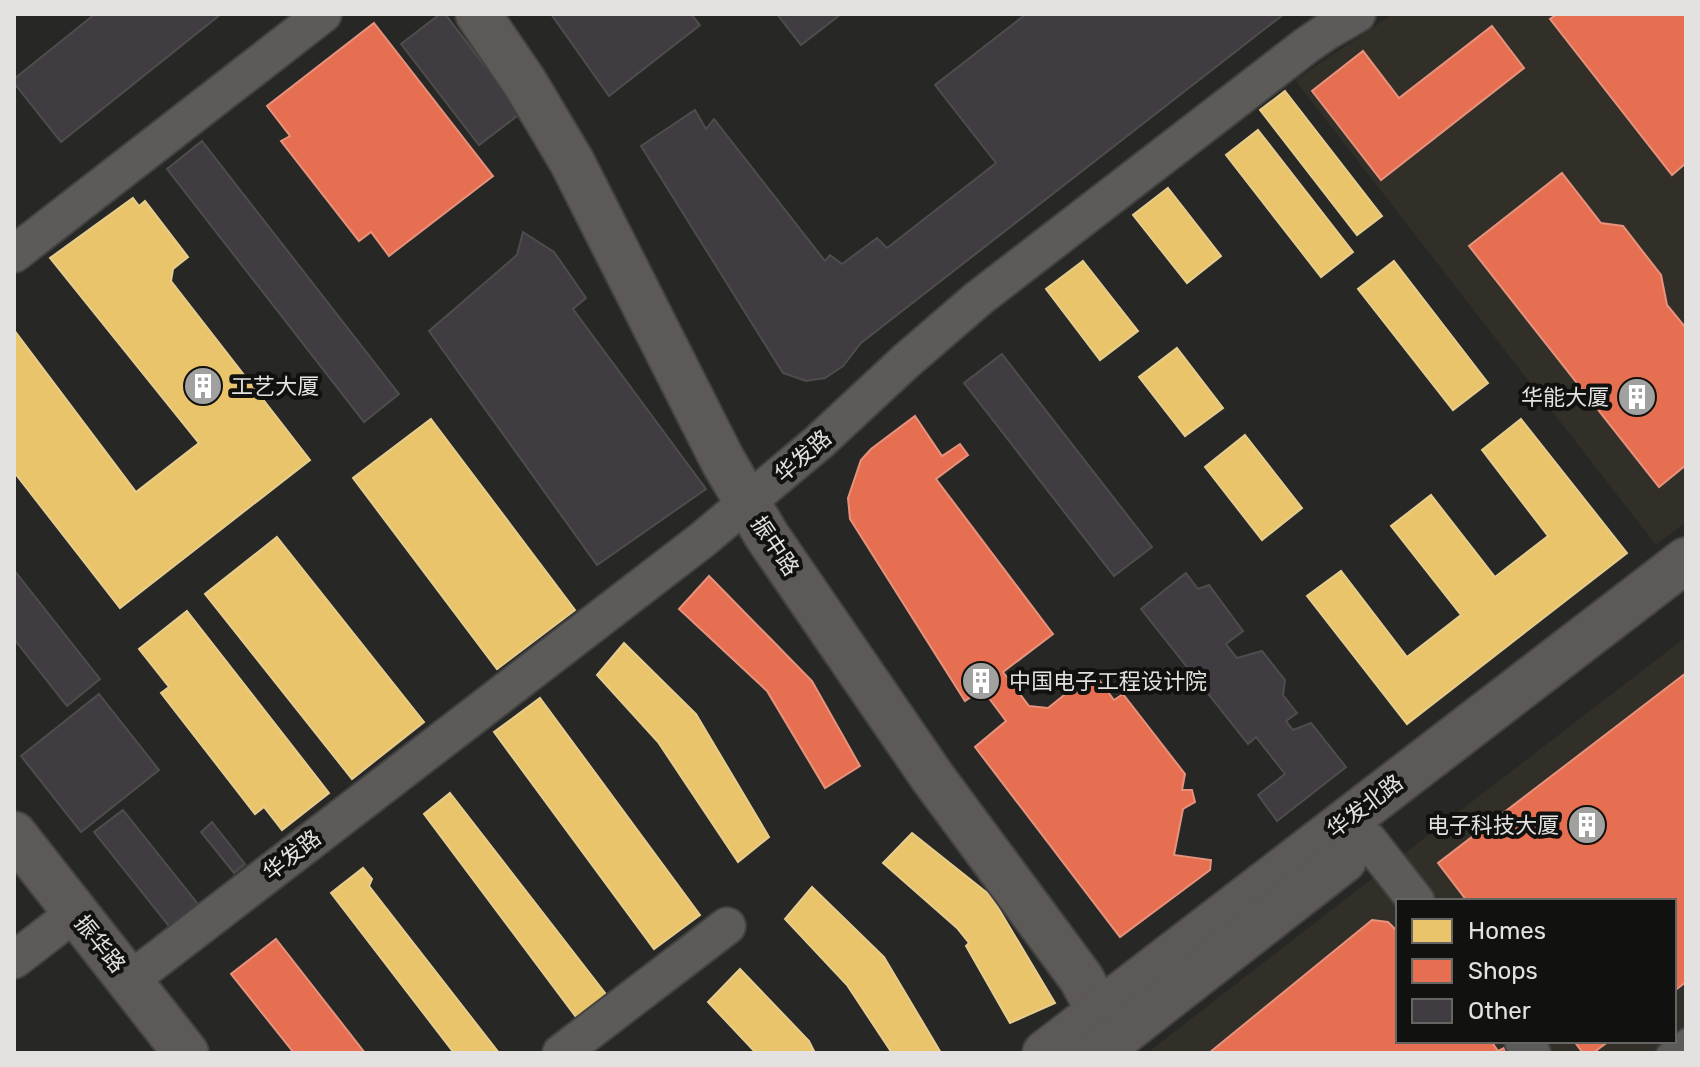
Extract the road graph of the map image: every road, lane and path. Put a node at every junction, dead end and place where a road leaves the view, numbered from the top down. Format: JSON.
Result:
{"nodes":[{"id":1,"x":323,"y":14,"type":"edge"},
{"id":2,"x":478,"y":14,"type":"edge"},
{"id":3,"x":1357,"y":14,"type":"edge"},
{"id":4,"x":14,"y":254,"type":"edge"},
{"id":5,"x":747,"y":503,"type":"junction"},
{"id":6,"x":1686,"y":560,"type":"edge"},
{"id":7,"x":1686,"y":595,"type":"edge"},
{"id":8,"x":14,"y":834,"type":"edge"},
{"id":9,"x":1369,"y":841,"type":"junction"},
{"id":10,"x":1414,"y":899,"type":"edge"},
{"id":11,"x":75,"y":913,"type":"junction"},
{"id":12,"x":727,"y":926,"type":"dead end"},
{"id":13,"x":14,"y":960,"type":"edge"},
{"id":14,"x":129,"y":981,"type":"junction"},
{"id":15,"x":1686,"y":1038,"type":"edge"},
{"id":16,"x":1102,"y":1041,"type":"edge"},
{"id":17,"x":186,"y":1053,"type":"edge"},
{"id":18,"x":561,"y":1053,"type":"edge"},
{"id":19,"x":1045,"y":1053,"type":"edge"},
{"id":20,"x":1666,"y":1053,"type":"edge"}],
"edges":[{"from":1,"to":4,"type":"street"},
{"from":2,"to":5,"type":"main road","name":"振中路"},
{"from":3,"to":5,"type":"street","name":"华发路"},
{"from":5,"to":14,"type":"street","name":"华发路"},
{"from":5,"to":16,"type":"main road","name":"振中路"},
{"from":6,"to":16,"type":"main road","name":"华发北路"},
{"from":7,"to":9,"type":"main road","name":"华发北路"},
{"from":8,"to":11,"type":"main road","name":"振华路"},
{"from":9,"to":10,"type":"street"},
{"from":9,"to":16,"type":"main road","name":"华发北路"},
{"from":11,"to":13,"type":"street"},
{"from":11,"to":14,"type":"main road","name":"振华路"},
{"from":12,"to":18,"type":"street"},
{"from":14,"to":17,"type":"main road","name":"振华路"},
{"from":15,"to":20,"type":"lane"},
{"from":16,"to":19,"type":"main road","name":"华发北路"}]}
